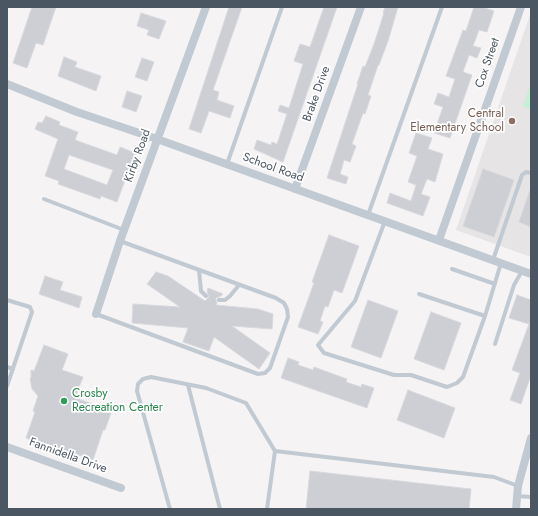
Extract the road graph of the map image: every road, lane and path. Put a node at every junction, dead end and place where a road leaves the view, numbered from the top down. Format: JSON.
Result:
{"nodes":[{"id":1,"x":206,"y":7,"type":"edge"},
{"id":2,"x":282,"y":7,"type":"edge"},
{"id":3,"x":361,"y":7,"type":"edge"},
{"id":4,"x":442,"y":7,"type":"edge"},
{"id":5,"x":520,"y":7,"type":"edge"},
{"id":6,"x":7,"y":84,"type":"edge"},
{"id":7,"x":157,"y":138,"type":"junction"},
{"id":8,"x":227,"y":164,"type":"junction"},
{"id":9,"x":531,"y":173,"type":"edge"},
{"id":10,"x":295,"y":189,"type":"junction"},
{"id":11,"x":44,"y":199,"type":"dead end"},
{"id":12,"x":368,"y":215,"type":"junction"},
{"id":13,"x":385,"y":221,"type":"junction"},
{"id":14,"x":124,"y":230,"type":"junction"},
{"id":15,"x":439,"y":240,"type":"junction"},
{"id":16,"x":120,"y":241,"type":"junction"},
{"id":17,"x":493,"y":260,"type":"junction"},
{"id":18,"x":502,"y":263,"type":"junction"},
{"id":19,"x":452,"y":269,"type":"dead end"},
{"id":20,"x":199,"y":270,"type":"junction"},
{"id":21,"x":522,"y":270,"type":"junction"},
{"id":22,"x":531,"y":274,"type":"edge"},
{"id":23,"x":495,"y":284,"type":"junction"},
{"id":24,"x":238,"y":285,"type":"junction"},
{"id":25,"x":419,"y":294,"type":"dead end"},
{"id":26,"x":206,"y":296,"type":"dead end"},
{"id":27,"x":7,"y":300,"type":"edge"},
{"id":28,"x":219,"y":300,"type":"dead end"},
{"id":29,"x":96,"y":314,"type":"joint"},
{"id":30,"x":485,"y":316,"type":"junction"},
{"id":31,"x":495,"y":344,"type":"dead end"},
{"id":32,"x":7,"y":367,"type":"edge"},
{"id":33,"x":13,"y":369,"type":"junction"},
{"id":34,"x":188,"y":385,"type":"junction"},
{"id":35,"x":7,"y":386,"type":"edge"},
{"id":36,"x":531,"y":438,"type":"edge"},
{"id":37,"x":7,"y":447,"type":"edge"},
{"id":38,"x":275,"y":451,"type":"junction"},
{"id":39,"x":529,"y":454,"type":"edge"},
{"id":40,"x":518,"y":486,"type":"junction"},
{"id":41,"x":120,"y":488,"type":"dead end"},
{"id":42,"x":517,"y":496,"type":"junction"},
{"id":43,"x":531,"y":498,"type":"edge"},
{"id":44,"x":170,"y":509,"type":"edge"},
{"id":45,"x":220,"y":509,"type":"edge"},
{"id":46,"x":267,"y":509,"type":"edge"},
{"id":47,"x":516,"y":509,"type":"edge"}],
"edges":[{"from":1,"to":7,"type":"street","name":"Kirby Road"},
{"from":2,"to":8,"type":"lane"},
{"from":3,"to":10,"type":"street","name":"Brake Drive"},
{"from":4,"to":12,"type":"lane"},
{"from":5,"to":15,"type":"street","name":"Cox Street"},
{"from":6,"to":7,"type":"street","name":"School Road"},
{"from":7,"to":8,"type":"street","name":"School Road"},
{"from":7,"to":14,"type":"street","name":"Kirby Road"},
{"from":8,"to":10,"type":"street","name":"School Road"},
{"from":9,"to":17,"type":"lane"},
{"from":10,"to":12,"type":"street","name":"School Road"},
{"from":11,"to":14,"type":"lane"},
{"from":12,"to":13,"type":"street","name":"School Road"},
{"from":13,"to":15,"type":"street","name":"School Road"},
{"from":13,"to":30,"type":"lane"},
{"from":14,"to":16,"type":"street","name":"Kirby Road"},
{"from":15,"to":17,"type":"street","name":"School Road"},
{"from":16,"to":20,"type":"lane"},
{"from":16,"to":29,"type":"street","name":"Kirby Road"},
{"from":17,"to":18,"type":"street","name":"School Road"},
{"from":18,"to":21,"type":"street","name":"School Road"},
{"from":18,"to":23,"type":"lane"},
{"from":19,"to":23,"type":"lane"},
{"from":20,"to":24,"type":"lane"},
{"from":20,"to":26,"type":"lane"},
{"from":21,"to":22,"type":"street","name":"School Road"},
{"from":21,"to":31,"type":"lane"},
{"from":23,"to":30,"type":"lane"},
{"from":24,"to":28,"type":"lane"},
{"from":24,"to":29,"type":"lane"},
{"from":25,"to":30,"type":"lane"},
{"from":27,"to":33,"type":"lane"},
{"from":32,"to":33,"type":"lane"},
{"from":33,"to":35,"type":"lane"},
{"from":34,"to":38,"type":"lane"},
{"from":34,"to":44,"type":"lane"},
{"from":34,"to":45,"type":"lane"},
{"from":36,"to":39,"type":"street"},
{"from":37,"to":41,"type":"street","name":"Fannidella Drive"},
{"from":38,"to":40,"type":"lane"},
{"from":38,"to":46,"type":"lane"},
{"from":39,"to":40,"type":"street"},
{"from":40,"to":42,"type":"street"},
{"from":42,"to":43,"type":"lane"},
{"from":42,"to":47,"type":"street"}]}
